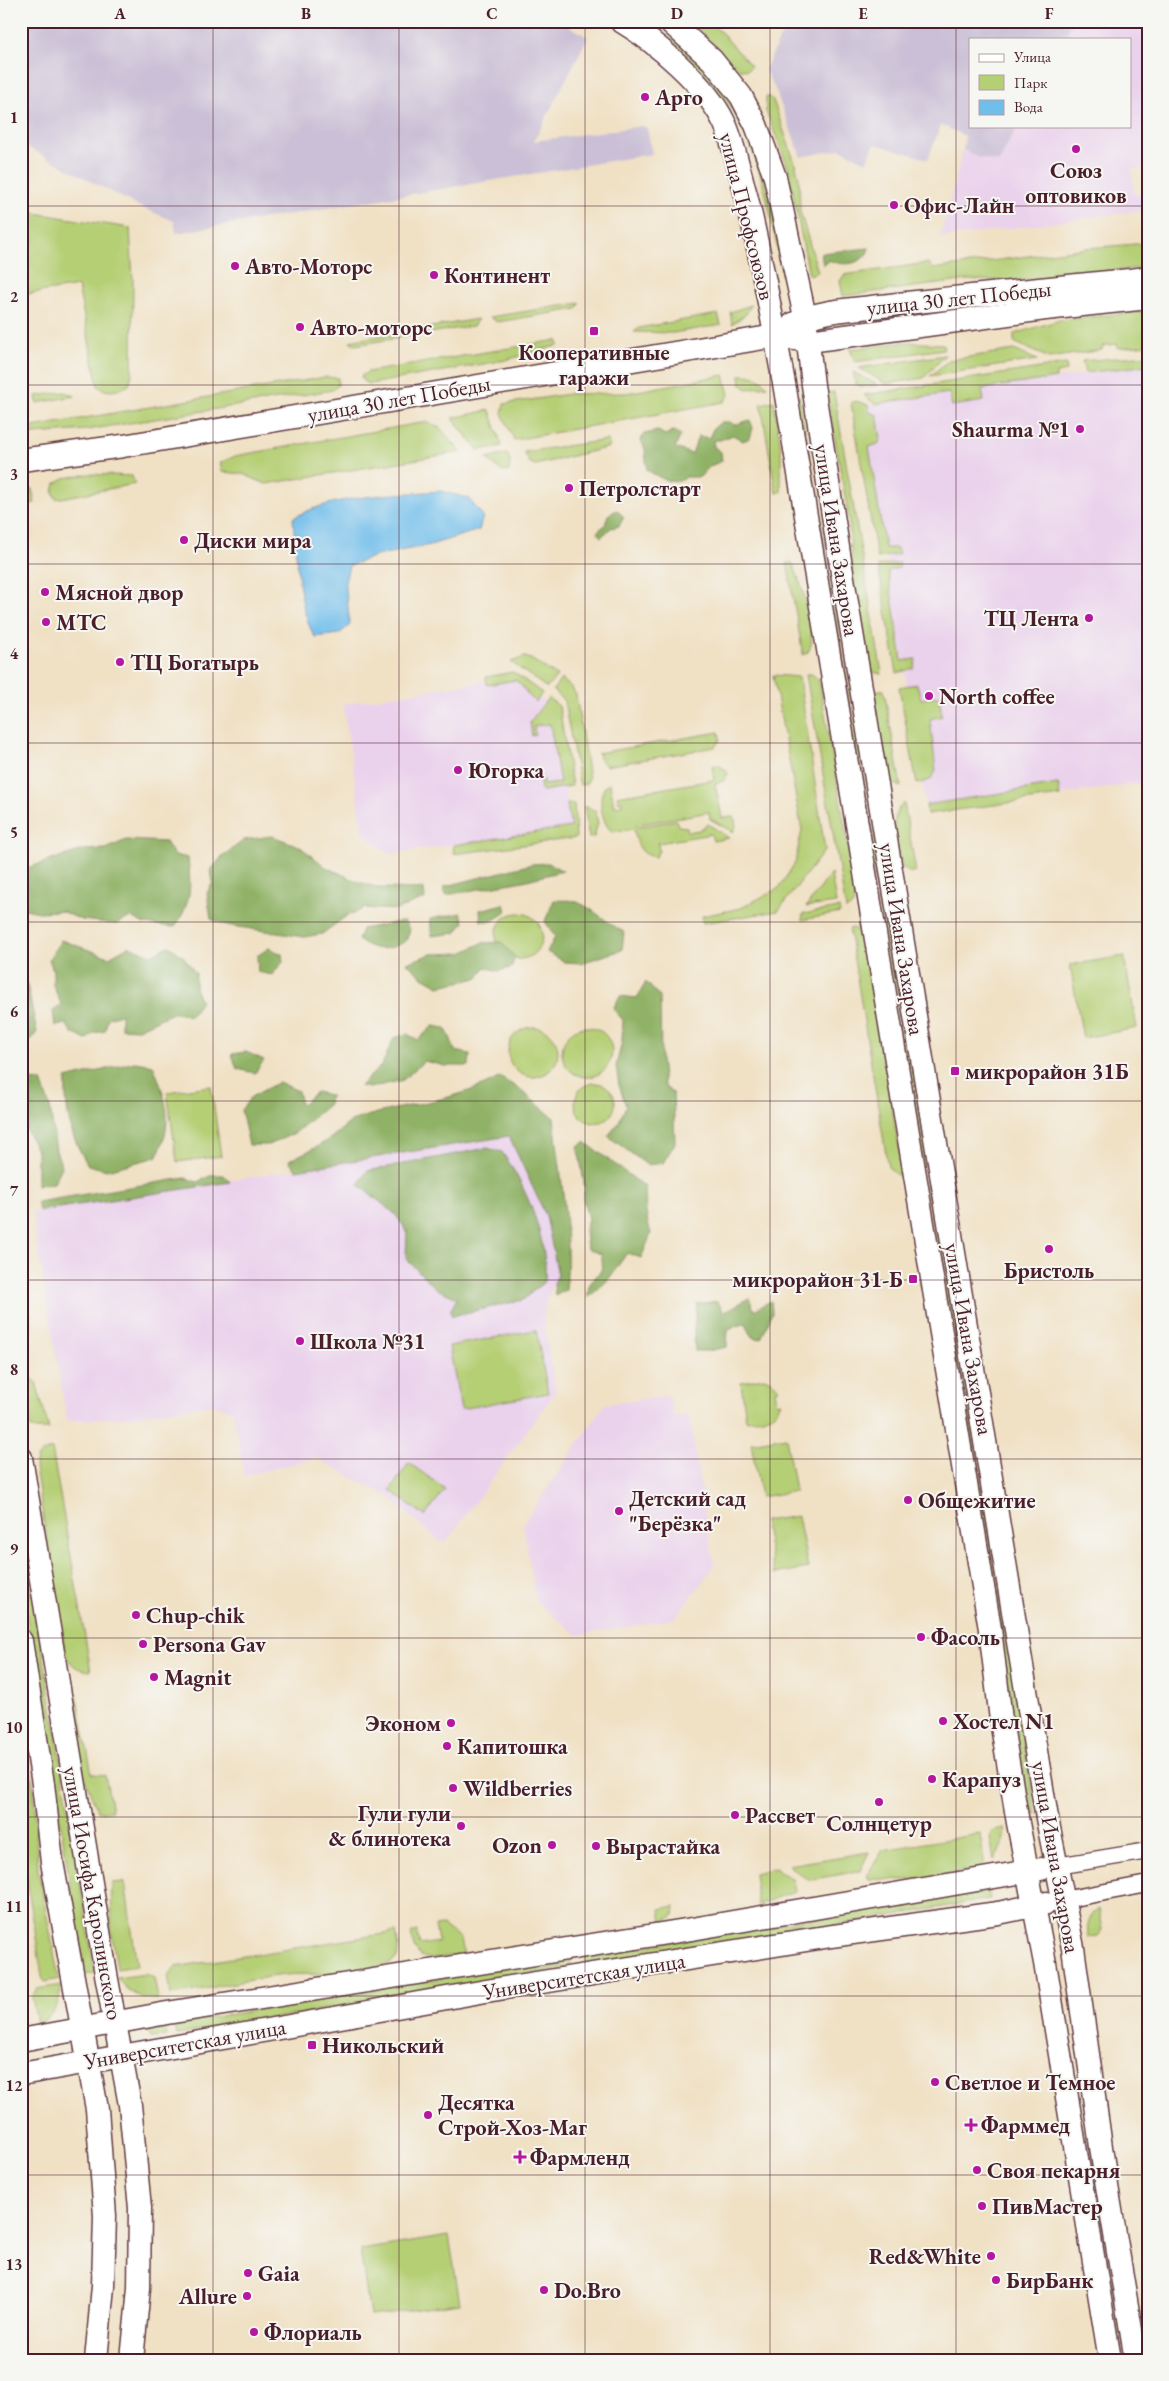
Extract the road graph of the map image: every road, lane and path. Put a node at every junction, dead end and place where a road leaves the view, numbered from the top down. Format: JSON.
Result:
{"nodes":[{"id":1,"x":621,"y":21,"type":"edge"},
{"id":2,"x":669,"y":21,"type":"edge"},
{"id":3,"x":1148,"y":278,"type":"edge"},
{"id":4,"x":1148,"y":298,"type":"edge"},
{"id":5,"x":805,"y":317,"type":"junction"},
{"id":6,"x":775,"y":336,"type":"junction"},
{"id":7,"x":809,"y":341,"type":"junction"},
{"id":8,"x":21,"y":460,"type":"edge"},
{"id":9,"x":21,"y":1458,"type":"edge"},
{"id":10,"x":21,"y":1641,"type":"edge"},
{"id":11,"x":1148,"y":1851,"type":"edge"},
{"id":12,"x":1057,"y":1866,"type":"junction"},
{"id":13,"x":1027,"y":1872,"type":"junction"},
{"id":14,"x":1148,"y":1884,"type":"edge"},
{"id":15,"x":1063,"y":1900,"type":"junction"},
{"id":16,"x":1034,"y":1905,"type":"junction"},
{"id":17,"x":116,"y":2024,"type":"junction"},
{"id":18,"x":82,"y":2029,"type":"junction"},
{"id":19,"x":21,"y":2040,"type":"edge"},
{"id":20,"x":121,"y":2056,"type":"junction"},
{"id":21,"x":88,"y":2062,"type":"junction"},
{"id":22,"x":21,"y":2074,"type":"edge"},
{"id":23,"x":96,"y":2360,"type":"edge"},
{"id":24,"x":132,"y":2360,"type":"edge"},
{"id":25,"x":1110,"y":2360,"type":"edge"},
{"id":26,"x":1136,"y":2360,"type":"edge"}],
"edges":[{"from":1,"to":6,"type":"main road","name":"улица Профсоюзов"},
{"from":2,"to":5,"type":"main road","name":"улица Профсоюзов"},
{"from":3,"to":5,"type":"main road","name":"улица 30 лет Победы"},
{"from":4,"to":7,"type":"main road","name":"улица 30 лет Победы"},
{"from":5,"to":6,"type":"main road","name":"улица 30 лет Победы"},
{"from":5,"to":7,"type":"main road","name":"улица Ивана Захарова"},
{"from":6,"to":7,"type":"main road","name":"улица 30 лет Победы"},
{"from":6,"to":8,"type":"main road","name":"улица 30 лет Победы"},
{"from":6,"to":13,"type":"main road","name":"улица Ивана Захарова"},
{"from":7,"to":12,"type":"main road","name":"улица Ивана Захарова"},
{"from":9,"to":17,"type":"main road","name":"улица Иосифа Каролинского"},
{"from":10,"to":18,"type":"main road","name":"улица Иосифа Каролинского"},
{"from":11,"to":12,"type":"street","name":"Университетская улица"},
{"from":12,"to":13,"type":"main road","name":"Университетская улица"},
{"from":12,"to":15,"type":"main road","name":"улица Ивана Захарова"},
{"from":13,"to":16,"type":"main road","name":"улица Ивана Захарова"},
{"from":13,"to":17,"type":"main road","name":"Университетская улица"},
{"from":14,"to":15,"type":"street","name":"Университетская улица"},
{"from":15,"to":16,"type":"main road","name":"Университетская улица"},
{"from":15,"to":26,"type":"main road","name":"улица Ивана Захарова"},
{"from":16,"to":20,"type":"main road","name":"Университетская улица"},
{"from":16,"to":25,"type":"main road","name":"улица Ивана Захарова"},
{"from":17,"to":18,"type":"main road","name":"Университетская улица"},
{"from":17,"to":20,"type":"main road","name":"улица Иосифа Каролинского"},
{"from":18,"to":19,"type":"main road","name":"Университетская улица"},
{"from":18,"to":21,"type":"main road","name":"улица Иосифа Каролинского"},
{"from":20,"to":21,"type":"main road","name":"Университетская улица"},
{"from":20,"to":24,"type":"main road","name":"улица Иосифа Каролинского"},
{"from":21,"to":22,"type":"main road","name":"Университетская улица"},
{"from":21,"to":23,"type":"main road","name":"улица Иосифа Каролинского"}]}
